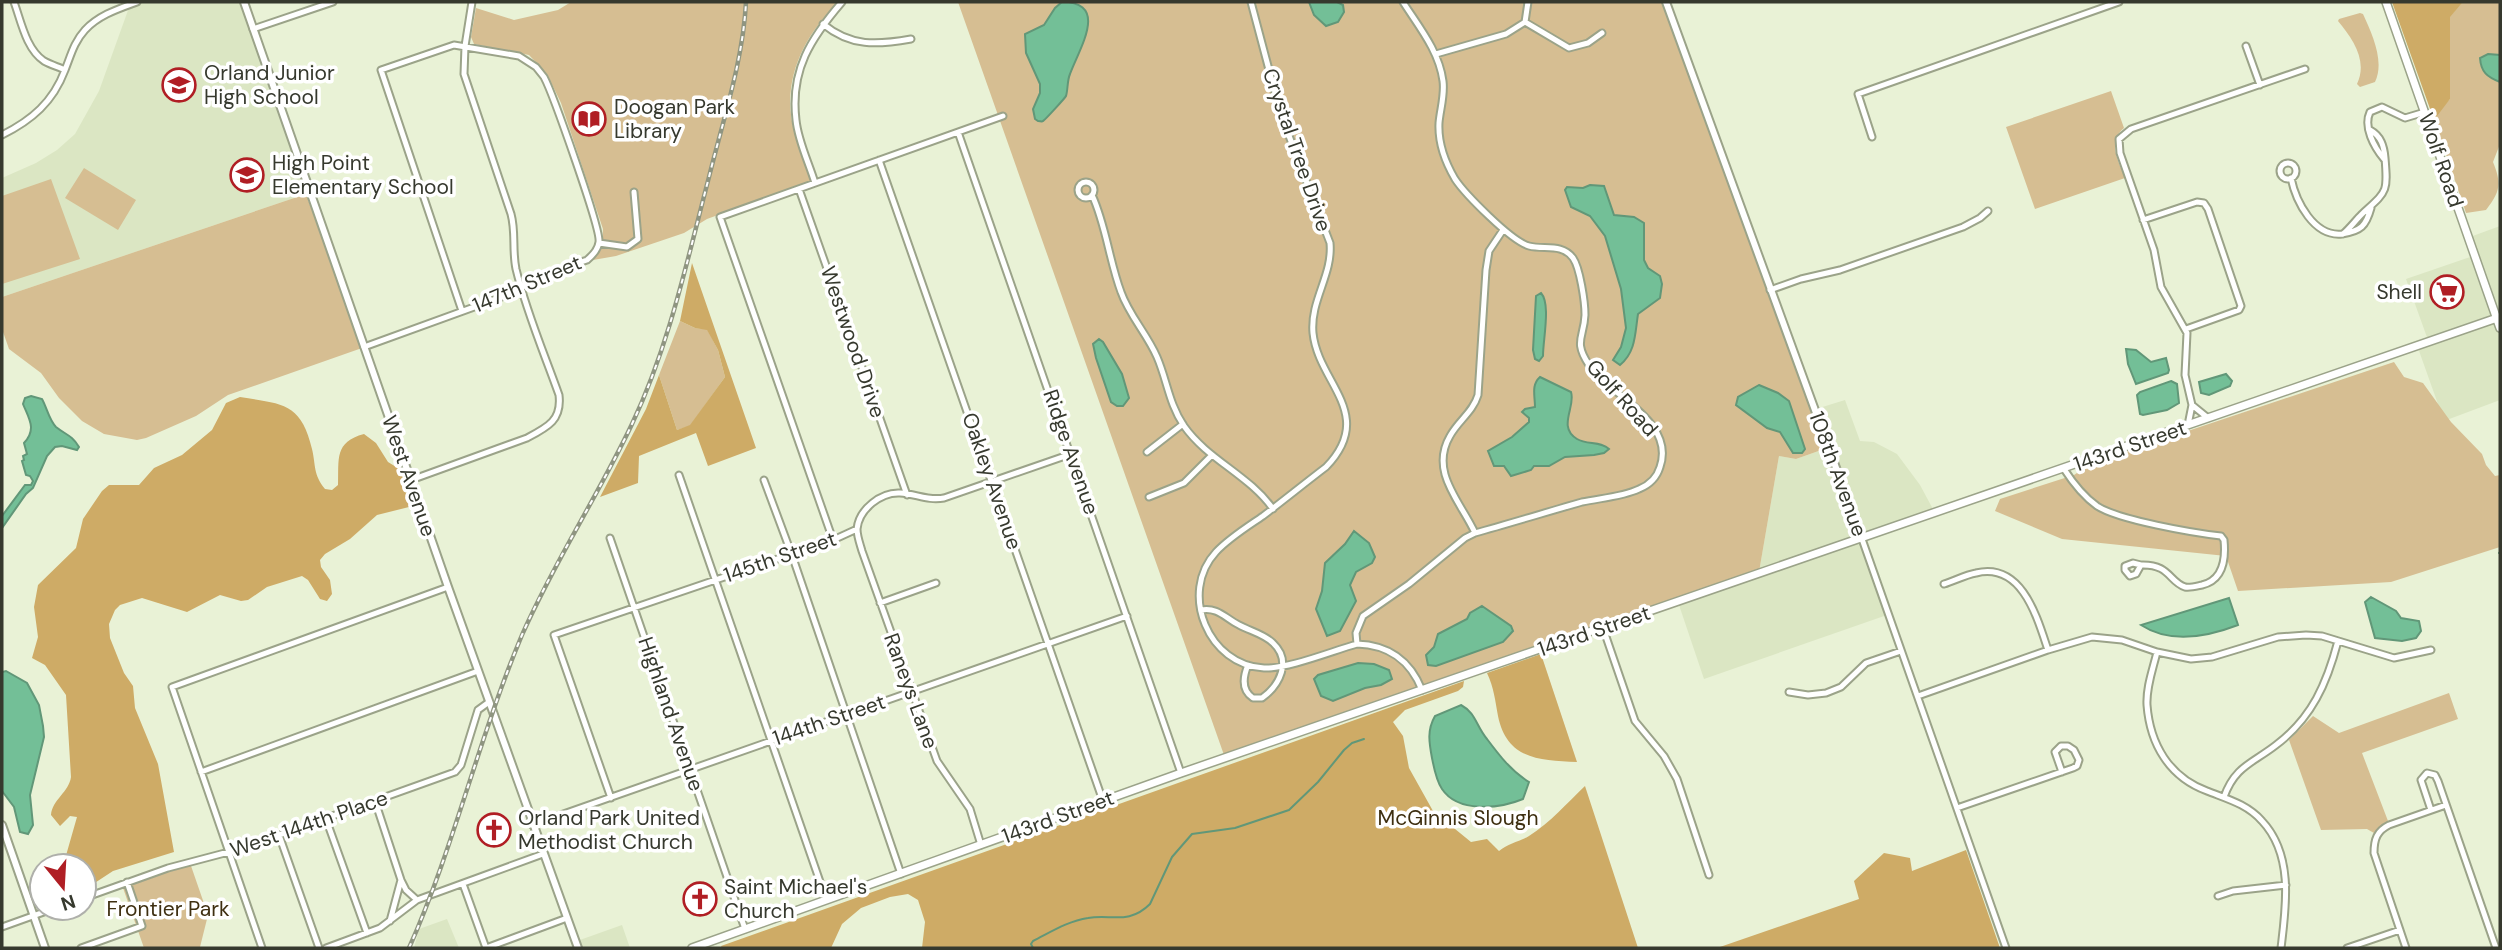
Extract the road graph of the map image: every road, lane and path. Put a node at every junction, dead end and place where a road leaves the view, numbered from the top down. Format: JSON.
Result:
{"nodes":[{"id":1,"x":14,"y":2,"type":"edge"},
{"id":2,"x":137,"y":2,"type":"edge"},
{"id":3,"x":244,"y":2,"type":"edge"},
{"id":4,"x":333,"y":2,"type":"edge"},
{"id":5,"x":472,"y":2,"type":"edge"},
{"id":6,"x":842,"y":2,"type":"edge"},
{"id":7,"x":1251,"y":2,"type":"edge"},
{"id":8,"x":1403,"y":2,"type":"edge"},
{"id":9,"x":1528,"y":2,"type":"edge"},
{"id":10,"x":1666,"y":2,"type":"edge"},
{"id":11,"x":2119,"y":2,"type":"edge"},
{"id":12,"x":2386,"y":2,"type":"edge"},
{"id":13,"x":1525,"y":22,"type":"junction"},
{"id":14,"x":823,"y":24,"type":"junction"},
{"id":15,"x":253,"y":29,"type":"junction"},
{"id":16,"x":1602,"y":33,"type":"dead end"},
{"id":17,"x":911,"y":39,"type":"dead end"},
{"id":18,"x":465,"y":46,"type":"junction"},
{"id":19,"x":2246,"y":46,"type":"dead end"},
{"id":20,"x":1436,"y":54,"type":"junction"},
{"id":21,"x":2305,"y":69,"type":"dead end"},
{"id":22,"x":65,"y":70,"type":"junction"},
{"id":23,"x":2260,"y":85,"type":"junction"},
{"id":24,"x":2425,"y":112,"type":"junction"},
{"id":25,"x":1003,"y":116,"type":"dead end"},
{"id":26,"x":958,"y":132,"type":"junction"},
{"id":27,"x":2,"y":135,"type":"edge"},
{"id":28,"x":1872,"y":137,"type":"dead end"},
{"id":29,"x":879,"y":160,"type":"junction"},
{"id":30,"x":2291,"y":178,"type":"dead end"},
{"id":31,"x":816,"y":183,"type":"junction"},
{"id":32,"x":799,"y":189,"type":"junction"},
{"id":33,"x":634,"y":192,"type":"dead end"},
{"id":34,"x":1092,"y":195,"type":"dead end"},
{"id":35,"x":1988,"y":211,"type":"dead end"},
{"id":36,"x":2143,"y":220,"type":"junction"},
{"id":37,"x":1503,"y":230,"type":"junction"},
{"id":38,"x":599,"y":243,"type":"junction"},
{"id":39,"x":521,"y":290,"type":"junction"},
{"id":40,"x":1770,"y":290,"type":"junction"},
{"id":41,"x":462,"y":312,"type":"junction"},
{"id":42,"x":2499,"y":317,"type":"edge"},
{"id":43,"x":2186,"y":328,"type":"junction"},
{"id":44,"x":2500,"y":328,"type":"edge"},
{"id":45,"x":364,"y":347,"type":"junction"},
{"id":46,"x":2192,"y":405,"type":"junction"},
{"id":47,"x":2208,"y":418,"type":"junction"},
{"id":48,"x":1183,"y":424,"type":"junction"},
{"id":49,"x":2188,"y":425,"type":"junction"},
{"id":50,"x":1147,"y":452,"type":"dead end"},
{"id":51,"x":1072,"y":454,"type":"junction"},
{"id":52,"x":1211,"y":456,"type":"junction"},
{"id":53,"x":2064,"y":469,"type":"junction"},
{"id":54,"x":679,"y":475,"type":"dead end"},
{"id":55,"x":411,"y":480,"type":"junction"},
{"id":56,"x":764,"y":480,"type":"dead end"},
{"id":57,"x":992,"y":482,"type":"junction"},
{"id":58,"x":907,"y":495,"type":"junction"},
{"id":59,"x":1149,"y":497,"type":"dead end"},
{"id":60,"x":1273,"y":509,"type":"junction"},
{"id":61,"x":857,"y":529,"type":"junction"},
{"id":62,"x":1475,"y":533,"type":"junction"},
{"id":63,"x":610,"y":538,"type":"dead end"},
{"id":64,"x":1862,"y":538,"type":"junction"},
{"id":65,"x":833,"y":540,"type":"junction"},
{"id":66,"x":790,"y":554,"type":"junction"},
{"id":67,"x":2141,"y":565,"type":"dead end"},
{"id":68,"x":715,"y":579,"type":"junction"},
{"id":69,"x":936,"y":583,"type":"dead end"},
{"id":70,"x":1944,"y":584,"type":"dead end"},
{"id":71,"x":447,"y":587,"type":"junction"},
{"id":72,"x":880,"y":603,"type":"junction"},
{"id":73,"x":634,"y":607,"type":"junction"},
{"id":74,"x":1201,"y":610,"type":"junction"},
{"id":75,"x":1126,"y":616,"type":"junction"},
{"id":76,"x":1603,"y":628,"type":"junction"},
{"id":77,"x":2338,"y":641,"type":"junction"},
{"id":78,"x":1048,"y":644,"type":"junction"},
{"id":79,"x":1357,"y":644,"type":"junction"},
{"id":80,"x":2048,"y":650,"type":"junction"},
{"id":81,"x":2431,"y":650,"type":"dead end"},
{"id":82,"x":1901,"y":651,"type":"junction"},
{"id":83,"x":2157,"y":652,"type":"junction"},
{"id":84,"x":1248,"y":665,"type":"junction"},
{"id":85,"x":1283,"y":666,"type":"junction"},
{"id":86,"x":478,"y":671,"type":"junction"},
{"id":87,"x":1422,"y":690,"type":"junction"},
{"id":88,"x":912,"y":691,"type":"junction"},
{"id":89,"x":1789,"y":692,"type":"dead end"},
{"id":90,"x":1918,"y":696,"type":"junction"},
{"id":91,"x":489,"y":702,"type":"junction"},
{"id":92,"x":845,"y":715,"type":"junction"},
{"id":93,"x":771,"y":740,"type":"junction"},
{"id":94,"x":690,"y":770,"type":"junction"},
{"id":95,"x":201,"y":772,"type":"junction"},
{"id":96,"x":2062,"y":772,"type":"junction"},
{"id":97,"x":1181,"y":773,"type":"junction"},
{"id":98,"x":2224,"y":797,"type":"junction"},
{"id":99,"x":611,"y":798,"type":"junction"},
{"id":100,"x":374,"y":801,"type":"junction"},
{"id":101,"x":1103,"y":802,"type":"junction"},
{"id":102,"x":2446,"y":805,"type":"junction"},
{"id":103,"x":1957,"y":808,"type":"junction"},
{"id":104,"x":2431,"y":810,"type":"junction"},
{"id":105,"x":326,"y":819,"type":"junction"},
{"id":106,"x":2,"y":825,"type":"edge"},
{"id":107,"x":532,"y":825,"type":"junction"},
{"id":108,"x":279,"y":835,"type":"junction"},
{"id":109,"x":981,"y":845,"type":"junction"},
{"id":110,"x":228,"y":852,"type":"junction"},
{"id":111,"x":543,"y":855,"type":"junction"},
{"id":112,"x":901,"y":874,"type":"junction"},
{"id":113,"x":1709,"y":875,"type":"dead end"},
{"id":114,"x":401,"y":880,"type":"junction"},
{"id":115,"x":127,"y":883,"type":"junction"},
{"id":116,"x":463,"y":884,"type":"junction"},
{"id":117,"x":2286,"y":884,"type":"junction"},
{"id":118,"x":98,"y":893,"type":"edge"},
{"id":119,"x":2218,"y":897,"type":"dead end"},
{"id":120,"x":417,"y":900,"type":"junction"},
{"id":121,"x":826,"y":900,"type":"junction"},
{"id":122,"x":28,"y":901,"type":"edge"},
{"id":123,"x":28,"y":918,"type":"edge"},
{"id":124,"x":566,"y":918,"type":"junction"},
{"id":125,"x":35,"y":922,"type":"edge"},
{"id":126,"x":388,"y":924,"type":"junction"},
{"id":127,"x":2,"y":927,"type":"edge"},
{"id":128,"x":745,"y":929,"type":"junction"},
{"id":129,"x":2400,"y":930,"type":"junction"},
{"id":130,"x":366,"y":933,"type":"junction"},
{"id":131,"x":335,"y":947,"type":"edge"},
{"id":132,"x":45,"y":948,"type":"edge"},
{"id":133,"x":81,"y":948,"type":"edge"},
{"id":134,"x":262,"y":948,"type":"edge"},
{"id":135,"x":319,"y":948,"type":"edge"},
{"id":136,"x":326,"y":948,"type":"edge"},
{"id":137,"x":486,"y":948,"type":"edge"},
{"id":138,"x":578,"y":948,"type":"edge"},
{"id":139,"x":692,"y":948,"type":"edge"},
{"id":140,"x":2006,"y":948,"type":"edge"},
{"id":141,"x":2283,"y":948,"type":"edge"},
{"id":142,"x":2347,"y":948,"type":"edge"},
{"id":143,"x":2406,"y":948,"type":"edge"},
{"id":144,"x":2496,"y":948,"type":"edge"}],
"edges":[{"from":1,"to":22,"type":"street"},
{"from":2,"to":22,"type":"street"},
{"from":3,"to":15,"type":"street","name":"West Avenue"},
{"from":4,"to":15,"type":"street"},
{"from":5,"to":18,"type":"street"},
{"from":6,"to":14,"type":"street"},
{"from":7,"to":60,"type":"street","name":"Crystal Tree Drive"},
{"from":8,"to":20,"type":"street","name":"Golf Road"},
{"from":9,"to":13,"type":"street"},
{"from":10,"to":40,"type":"street","name":"108th Avenue"},
{"from":11,"to":28,"type":"street"},
{"from":12,"to":24,"type":"main road","name":"Wolf Road"},
{"from":13,"to":16,"type":"street"},
{"from":13,"to":20,"type":"street"},
{"from":14,"to":17,"type":"street"},
{"from":14,"to":31,"type":"street"},
{"from":15,"to":45,"type":"street","name":"West Avenue"},
{"from":18,"to":38,"type":"street"},
{"from":18,"to":39,"type":"street"},
{"from":18,"to":41,"type":"street"},
{"from":19,"to":23,"type":"street"},
{"from":20,"to":37,"type":"street","name":"Golf Road"},
{"from":21,"to":23,"type":"street"},
{"from":22,"to":27,"type":"street"},
{"from":23,"to":36,"type":"street"},
{"from":24,"to":30,"type":"street"},
{"from":24,"to":42,"type":"main road","name":"Wolf Road"},
{"from":25,"to":26,"type":"street"},
{"from":26,"to":29,"type":"street"},
{"from":26,"to":51,"type":"street","name":"Ridge Avenue"},
{"from":29,"to":31,"type":"street"},
{"from":29,"to":57,"type":"street","name":"Oakley Avenue"},
{"from":31,"to":32,"type":"street"},
{"from":32,"to":58,"type":"street","name":"Westwood Drive"},
{"from":32,"to":65,"type":"street"},
{"from":33,"to":38,"type":"street","name":"147th Street"},
{"from":34,"to":48,"type":"street"},
{"from":35,"to":40,"type":"street"},
{"from":36,"to":43,"type":"street"},
{"from":36,"to":43,"type":"street"},
{"from":37,"to":62,"type":"street"},
{"from":37,"to":62,"type":"street","name":"Golf Road"},
{"from":38,"to":39,"type":"street","name":"147th Street"},
{"from":39,"to":41,"type":"street","name":"147th Street"},
{"from":39,"to":55,"type":"street"},
{"from":40,"to":64,"type":"street","name":"108th Avenue"},
{"from":41,"to":45,"type":"street","name":"147th Street"},
{"from":42,"to":44,"type":"main road","name":"Wolf Road"},
{"from":42,"to":47,"type":"main road","name":"143rd Street"},
{"from":43,"to":46,"type":"street"},
{"from":45,"to":55,"type":"street","name":"West Avenue"},
{"from":46,"to":47,"type":"street"},
{"from":46,"to":49,"type":"street"},
{"from":47,"to":49,"type":"main road","name":"143rd Street"},
{"from":48,"to":50,"type":"street"},
{"from":48,"to":52,"type":"street"},
{"from":49,"to":53,"type":"main road","name":"143rd Street"},
{"from":51,"to":57,"type":"street","name":"145th Street"},
{"from":51,"to":75,"type":"street","name":"Ridge Avenue"},
{"from":52,"to":59,"type":"street"},
{"from":52,"to":60,"type":"street"},
{"from":53,"to":64,"type":"main road","name":"143rd Street"},
{"from":53,"to":67,"type":"street"},
{"from":54,"to":68,"type":"street"},
{"from":55,"to":71,"type":"street","name":"West Avenue"},
{"from":56,"to":66,"type":"street"},
{"from":57,"to":58,"type":"street","name":"145th Street"},
{"from":57,"to":78,"type":"street","name":"Oakley Avenue"},
{"from":58,"to":61,"type":"street","name":"145th Street"},
{"from":60,"to":74,"type":"street","name":"Crystal Tree Drive"},
{"from":61,"to":65,"type":"street","name":"145th Street"},
{"from":61,"to":72,"type":"street","name":"Raneys Lane"},
{"from":62,"to":79,"type":"street","name":"Golf Road"},
{"from":63,"to":73,"type":"street","name":"Highland Avenue"},
{"from":64,"to":76,"type":"main road","name":"143rd Street"},
{"from":64,"to":82,"type":"street","name":"108th Avenue"},
{"from":65,"to":66,"type":"street","name":"145th Street"},
{"from":66,"to":68,"type":"street","name":"145th Street"},
{"from":66,"to":92,"type":"street"},
{"from":68,"to":73,"type":"street","name":"145th Street"},
{"from":68,"to":93,"type":"street"},
{"from":69,"to":72,"type":"street"},
{"from":70,"to":80,"type":"street"},
{"from":71,"to":86,"type":"street","name":"West Avenue"},
{"from":71,"to":95,"type":"street"},
{"from":72,"to":88,"type":"street","name":"Raneys Lane"},
{"from":73,"to":94,"type":"street","name":"Highland Avenue"},
{"from":73,"to":99,"type":"street","name":"145th Street"},
{"from":74,"to":84,"type":"street","name":"Crystal Tree Drive"},
{"from":74,"to":85,"type":"street"},
{"from":75,"to":78,"type":"street","name":"144th Street"},
{"from":75,"to":97,"type":"street","name":"Ridge Avenue"},
{"from":76,"to":87,"type":"main road","name":"143rd Street"},
{"from":76,"to":113,"type":"street"},
{"from":77,"to":81,"type":"street"},
{"from":77,"to":83,"type":"street"},
{"from":77,"to":98,"type":"street"},
{"from":78,"to":88,"type":"street","name":"144th Street"},
{"from":78,"to":101,"type":"street","name":"Oakley Avenue"},
{"from":79,"to":85,"type":"street","name":"Crystal Tree Drive"},
{"from":79,"to":87,"type":"street","name":"Crystal Tree Drive"},
{"from":80,"to":83,"type":"street"},
{"from":80,"to":90,"type":"street"},
{"from":82,"to":89,"type":"street"},
{"from":82,"to":90,"type":"street","name":"108th Avenue"},
{"from":83,"to":98,"type":"street"},
{"from":84,"to":85,"type":"street","name":"Crystal Tree Drive"},
{"from":84,"to":85,"type":"street"},
{"from":86,"to":91,"type":"street","name":"West Avenue"},
{"from":86,"to":95,"type":"street"},
{"from":87,"to":97,"type":"main road","name":"143rd Street"},
{"from":88,"to":92,"type":"street","name":"144th Street"},
{"from":88,"to":109,"type":"street","name":"Raneys Lane"},
{"from":90,"to":103,"type":"street","name":"108th Avenue"},
{"from":91,"to":100,"type":"street","name":"West 144th Place"},
{"from":91,"to":107,"type":"street","name":"West Avenue"},
{"from":92,"to":93,"type":"street","name":"144th Street"},
{"from":92,"to":112,"type":"street"},
{"from":93,"to":94,"type":"street","name":"144th Street"},
{"from":93,"to":121,"type":"street"},
{"from":94,"to":99,"type":"street","name":"144th Street"},
{"from":94,"to":128,"type":"street","name":"Highland Avenue"},
{"from":95,"to":110,"type":"street"},
{"from":96,"to":96,"type":"street"},
{"from":96,"to":103,"type":"street"},
{"from":97,"to":101,"type":"main road","name":"143rd Street"},
{"from":98,"to":117,"type":"street"},
{"from":99,"to":107,"type":"street","name":"144th Street"},
{"from":100,"to":105,"type":"street","name":"West 144th Place"},
{"from":100,"to":114,"type":"street"},
{"from":101,"to":109,"type":"main road","name":"143rd Street"},
{"from":102,"to":104,"type":"street"},
{"from":102,"to":104,"type":"street"},
{"from":102,"to":144,"type":"street"},
{"from":103,"to":140,"type":"street","name":"108th Avenue"},
{"from":104,"to":129,"type":"street"},
{"from":105,"to":108,"type":"street","name":"West 144th Place"},
{"from":105,"to":130,"type":"street"},
{"from":106,"to":122,"type":"street"},
{"from":107,"to":111,"type":"street","name":"West Avenue"},
{"from":108,"to":110,"type":"street","name":"West 144th Place"},
{"from":108,"to":135,"type":"street"},
{"from":109,"to":112,"type":"main road","name":"143rd Street"},
{"from":110,"to":115,"type":"street","name":"West 144th Place"},
{"from":110,"to":134,"type":"street"},
{"from":111,"to":116,"type":"street"},
{"from":111,"to":124,"type":"street","name":"West Avenue"},
{"from":112,"to":121,"type":"main road","name":"143rd Street"},
{"from":114,"to":120,"type":"street"},
{"from":114,"to":126,"type":"street"},
{"from":115,"to":118,"type":"street","name":"West 144th Place"},
{"from":115,"to":133,"type":"street"},
{"from":116,"to":120,"type":"street"},
{"from":116,"to":137,"type":"street"},
{"from":117,"to":119,"type":"street"},
{"from":117,"to":141,"type":"street"},
{"from":120,"to":126,"type":"street"},
{"from":121,"to":128,"type":"main road","name":"143rd Street"},
{"from":123,"to":127,"type":"street"},
{"from":124,"to":137,"type":"street"},
{"from":124,"to":138,"type":"street","name":"West Avenue"},
{"from":125,"to":132,"type":"street"},
{"from":126,"to":130,"type":"street"},
{"from":128,"to":139,"type":"main road","name":"143rd Street"},
{"from":129,"to":142,"type":"street"},
{"from":129,"to":143,"type":"street"},
{"from":130,"to":131,"type":"street"},
{"from":131,"to":136,"type":"street"}]}
